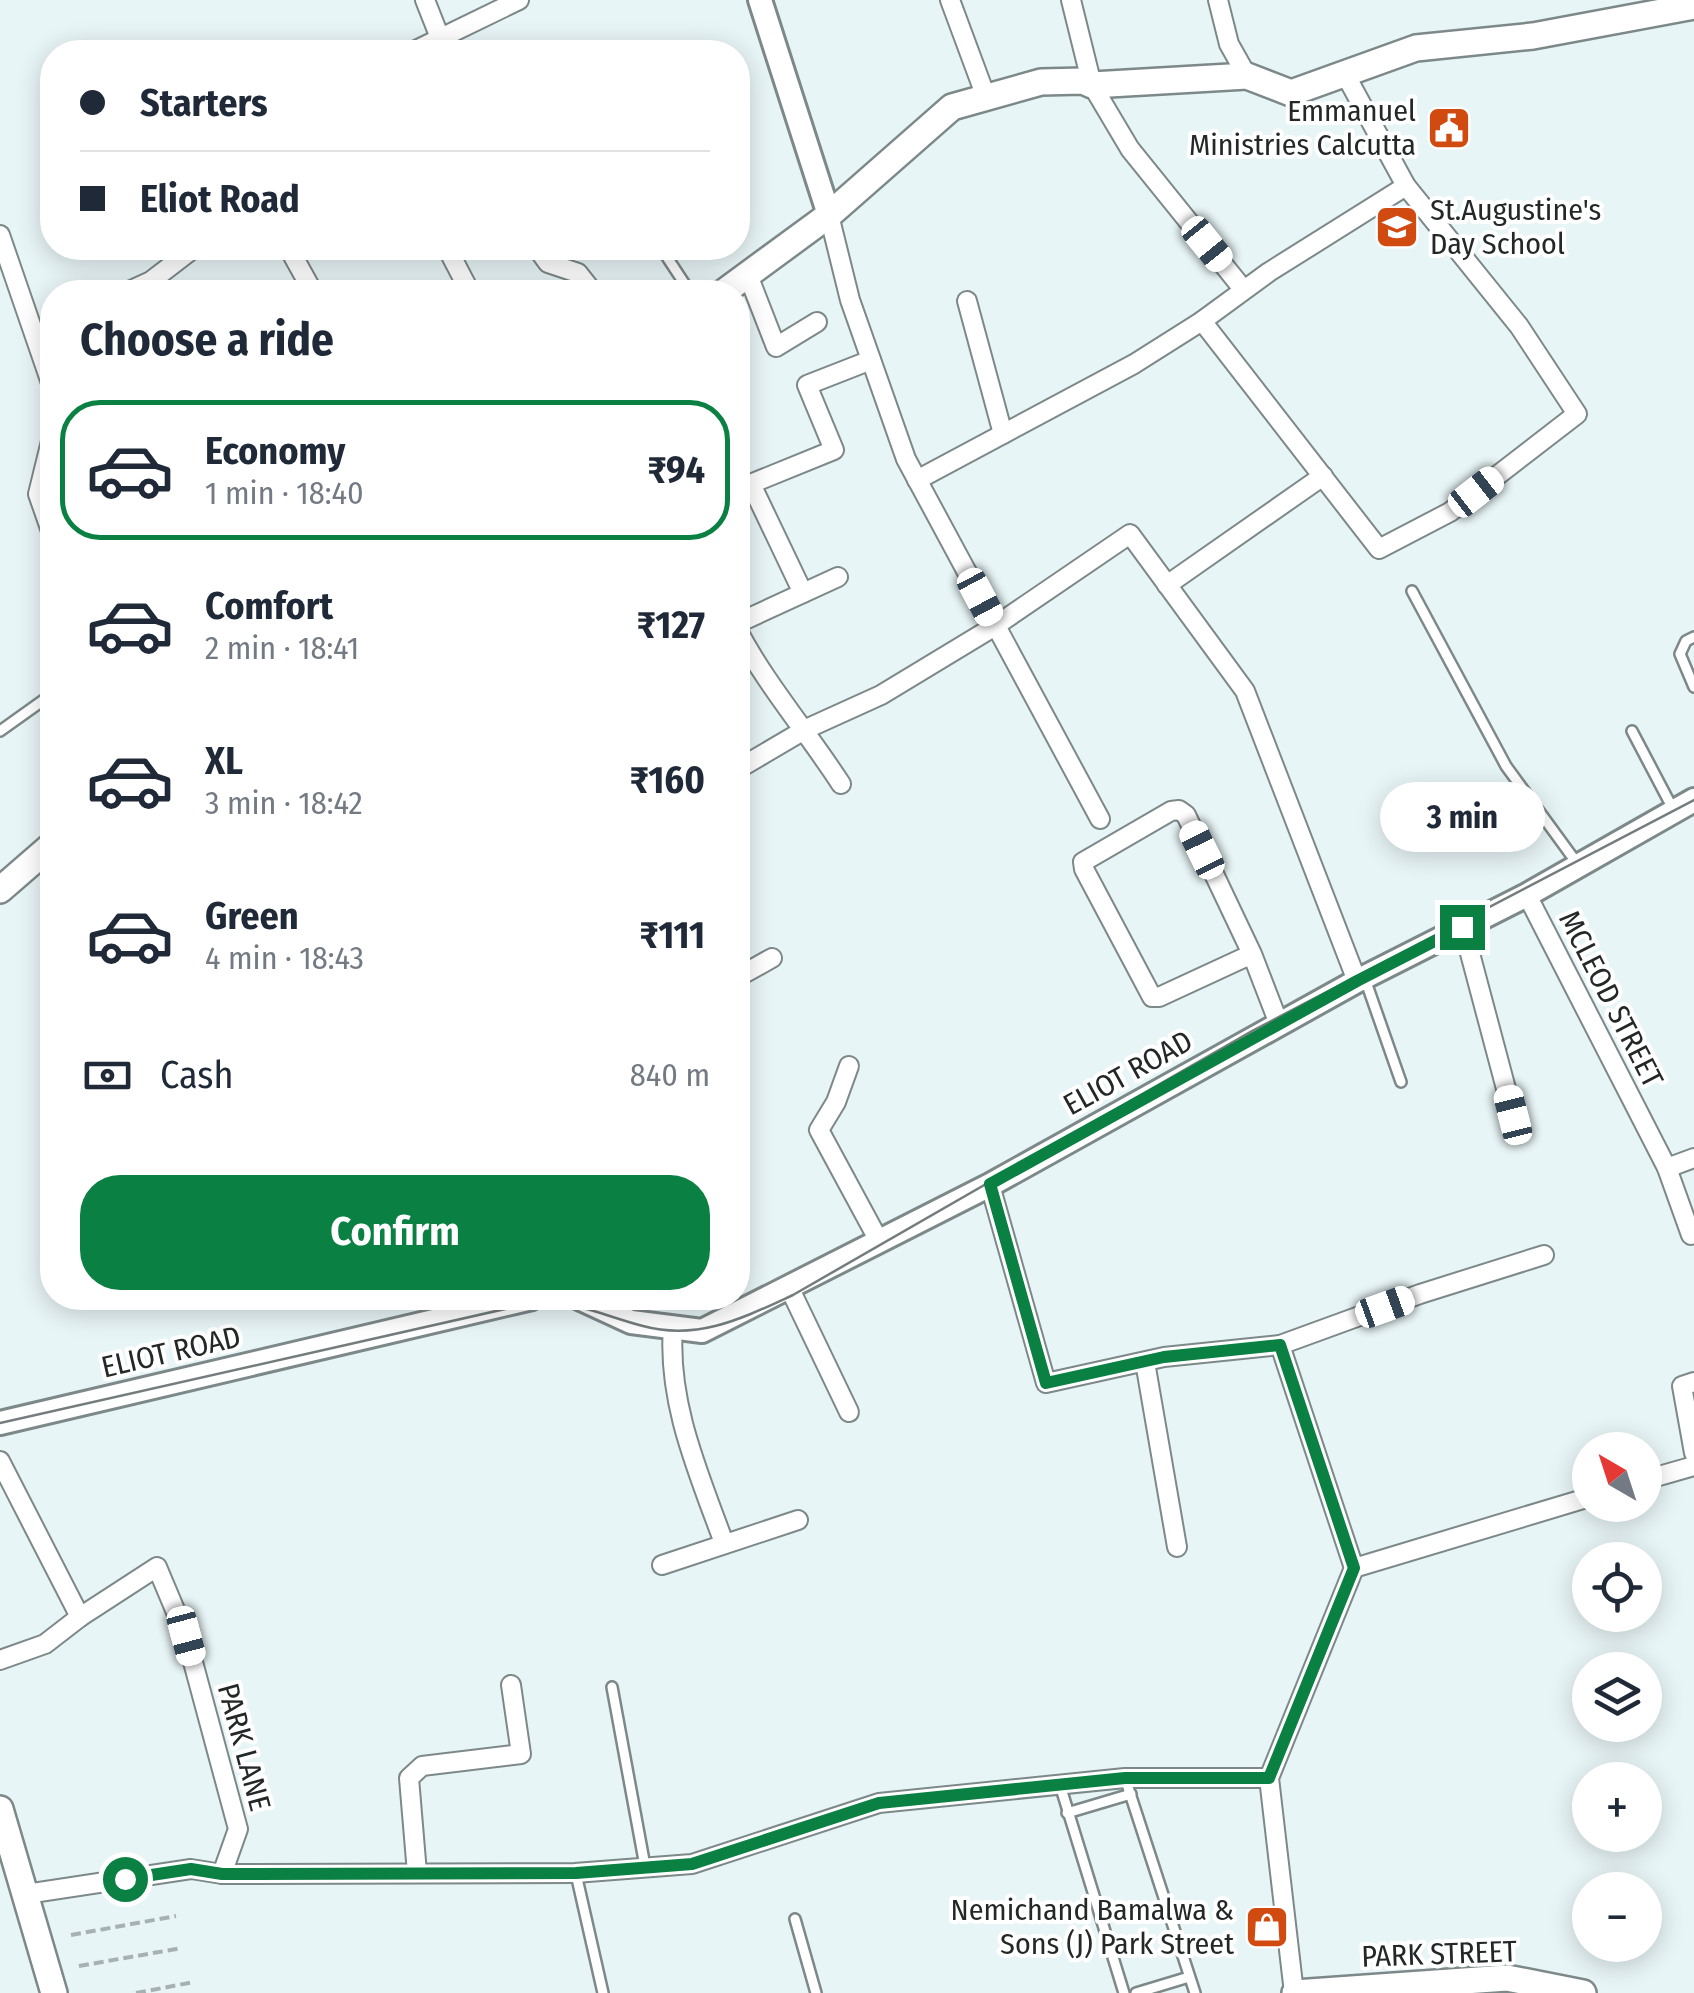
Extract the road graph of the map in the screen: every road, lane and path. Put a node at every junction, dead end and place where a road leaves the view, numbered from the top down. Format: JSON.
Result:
{"nodes":[{"id":1,"x":425,"y":0,"type":"edge"},
{"id":2,"x":519,"y":0,"type":"edge"},
{"id":3,"x":760,"y":0,"type":"edge"},
{"id":4,"x":950,"y":0,"type":"edge"},
{"id":5,"x":1070,"y":0,"type":"edge"},
{"id":6,"x":1218,"y":0,"type":"edge"},
{"id":7,"x":1694,"y":6,"type":"edge"},
{"id":8,"x":440,"y":38,"type":"junction"},
{"id":9,"x":436,"y":40,"type":"edge"},
{"id":10,"x":1345,"y":74,"type":"junction"},
{"id":11,"x":1247,"y":76,"type":"junction"},
{"id":12,"x":1092,"y":85,"type":"junction"},
{"id":13,"x":986,"y":97,"type":"junction"},
{"id":14,"x":1406,"y":186,"type":"junction"},
{"id":15,"x":829,"y":214,"type":"junction"},
{"id":16,"x":0,"y":235,"type":"edge"},
{"id":17,"x":182,"y":260,"type":"edge"},
{"id":18,"x":545,"y":260,"type":"edge"},
{"id":19,"x":748,"y":275,"type":"junction"},
{"id":20,"x":161,"y":280,"type":"edge"},
{"id":21,"x":583,"y":280,"type":"edge"},
{"id":22,"x":741,"y":280,"type":"edge"},
{"id":23,"x":750,"y":280,"type":"edge"},
{"id":24,"x":750,"y":280,"type":"edge"},
{"id":25,"x":1244,"y":289,"type":"junction"},
{"id":26,"x":967,"y":301,"type":"dead end"},
{"id":27,"x":40,"y":320,"type":"edge"},
{"id":28,"x":1202,"y":320,"type":"junction"},
{"id":29,"x":817,"y":322,"type":"dead end"},
{"id":30,"x":871,"y":360,"type":"junction"},
{"id":31,"x":1003,"y":434,"type":"junction"},
{"id":32,"x":1323,"y":476,"type":"junction"},
{"id":33,"x":917,"y":480,"type":"junction"},
{"id":34,"x":750,"y":484,"type":"edge"},
{"id":35,"x":750,"y":497,"type":"edge"},
{"id":36,"x":838,"y":577,"type":"dead end"},
{"id":37,"x":1168,"y":585,"type":"junction"},
{"id":38,"x":1412,"y":591,"type":"dead end"},
{"id":39,"x":803,"y":593,"type":"junction"},
{"id":40,"x":750,"y":617,"type":"edge"},
{"id":41,"x":995,"y":626,"type":"junction"},
{"id":42,"x":1694,"y":637,"type":"edge"},
{"id":43,"x":750,"y":655,"type":"edge"},
{"id":44,"x":1694,"y":687,"type":"edge"},
{"id":45,"x":40,"y":702,"type":"edge"},
{"id":46,"x":806,"y":729,"type":"junction"},
{"id":47,"x":0,"y":730,"type":"edge"},
{"id":48,"x":1632,"y":731,"type":"dead end"},
{"id":49,"x":750,"y":762,"type":"edge"},
{"id":50,"x":841,"y":784,"type":"dead end"},
{"id":51,"x":1684,"y":806,"type":"edge"},
{"id":52,"x":1100,"y":820,"type":"dead end"},
{"id":53,"x":40,"y":855,"type":"edge"},
{"id":54,"x":1579,"y":866,"type":"junction"},
{"id":55,"x":0,"y":890,"type":"edge"},
{"id":56,"x":1526,"y":895,"type":"junction"},
{"id":57,"x":1462,"y":927,"type":"junction"},
{"id":58,"x":1252,"y":954,"type":"junction"},
{"id":59,"x":772,"y":958,"type":"dead end"},
{"id":60,"x":750,"y":971,"type":"edge"},
{"id":61,"x":1361,"y":979,"type":"junction"},
{"id":62,"x":1279,"y":1024,"type":"junction"},
{"id":63,"x":849,"y":1066,"type":"dead end"},
{"id":64,"x":1401,"y":1082,"type":"dead end"},
{"id":65,"x":1513,"y":1115,"type":"dead end"},
{"id":66,"x":1694,"y":1158,"type":"edge"},
{"id":67,"x":1666,"y":1168,"type":"junction"},
{"id":68,"x":990,"y":1184,"type":"junction"},
{"id":69,"x":1693,"y":1239,"type":"edge"},
{"id":70,"x":879,"y":1241,"type":"junction"},
{"id":71,"x":1544,"y":1254,"type":"dead end"},
{"id":72,"x":789,"y":1287,"type":"junction"},
{"id":73,"x":750,"y":1307,"type":"edge"},
{"id":74,"x":481,"y":1310,"type":"edge"},
{"id":75,"x":605,"y":1310,"type":"edge"},
{"id":76,"x":744,"y":1310,"type":"edge"},
{"id":77,"x":674,"y":1328,"type":"junction"},
{"id":78,"x":1280,"y":1345,"type":"junction"},
{"id":79,"x":1145,"y":1362,"type":"junction"},
{"id":80,"x":1694,"y":1382,"type":"edge"},
{"id":81,"x":850,"y":1412,"type":"dead end"},
{"id":82,"x":0,"y":1423,"type":"edge"},
{"id":83,"x":1694,"y":1453,"type":"edge"},
{"id":84,"x":0,"y":1461,"type":"edge"},
{"id":85,"x":1694,"y":1466,"type":"edge"},
{"id":86,"x":1662,"y":1475,"type":"edge"},
{"id":87,"x":1572,"y":1502,"type":"edge"},
{"id":88,"x":798,"y":1520,"type":"dead end"},
{"id":89,"x":724,"y":1544,"type":"junction"},
{"id":90,"x":1178,"y":1546,"type":"dead end"},
{"id":91,"x":662,"y":1565,"type":"dead end"},
{"id":92,"x":1354,"y":1568,"type":"junction"},
{"id":93,"x":80,"y":1617,"type":"junction"},
{"id":94,"x":0,"y":1660,"type":"edge"},
{"id":95,"x":511,"y":1684,"type":"dead end"},
{"id":96,"x":612,"y":1687,"type":"dead end"},
{"id":97,"x":1269,"y":1778,"type":"junction"},
{"id":98,"x":1060,"y":1784,"type":"junction"},
{"id":99,"x":1128,"y":1786,"type":"junction"},
{"id":100,"x":0,"y":1809,"type":"edge"},
{"id":101,"x":1068,"y":1812,"type":"junction"},
{"id":102,"x":644,"y":1866,"type":"junction"},
{"id":103,"x":417,"y":1873,"type":"junction"},
{"id":104,"x":576,"y":1873,"type":"junction"},
{"id":105,"x":222,"y":1874,"type":"junction"},
{"id":106,"x":26,"y":1894,"type":"junction"},
{"id":107,"x":176,"y":1916,"type":"dead end"},
{"id":108,"x":794,"y":1919,"type":"dead end"},
{"id":109,"x":71,"y":1935,"type":"dead end"},
{"id":110,"x":182,"y":1948,"type":"dead end"},
{"id":111,"x":79,"y":1966,"type":"dead end"},
{"id":112,"x":1190,"y":1977,"type":"junction"},
{"id":113,"x":194,"y":1982,"type":"dead end"},
{"id":114,"x":54,"y":1993,"type":"edge"},
{"id":115,"x":136,"y":1993,"type":"edge"},
{"id":116,"x":603,"y":1993,"type":"edge"},
{"id":117,"x":816,"y":1993,"type":"edge"},
{"id":118,"x":1124,"y":1993,"type":"edge"},
{"id":119,"x":1136,"y":1993,"type":"edge"},
{"id":120,"x":1194,"y":1993,"type":"edge"},
{"id":121,"x":1295,"y":1993,"type":"edge"},
{"id":122,"x":1583,"y":1993,"type":"edge"}],
"edges":[{"from":1,"to":8,"type":"street"},
{"from":2,"to":8,"type":"street"},
{"from":3,"to":15,"type":"street"},
{"from":4,"to":13,"type":"street"},
{"from":5,"to":12,"type":"street"},
{"from":6,"to":11,"type":"street"},
{"from":7,"to":10,"type":"main road"},
{"from":8,"to":9,"type":"street"},
{"from":10,"to":11,"type":"main road"},
{"from":10,"to":14,"type":"street"},
{"from":11,"to":12,"type":"main road"},
{"from":12,"to":13,"type":"main road"},
{"from":12,"to":25,"type":"street"},
{"from":13,"to":15,"type":"main road"},
{"from":14,"to":25,"type":"street"},
{"from":14,"to":32,"type":"street"},
{"from":15,"to":19,"type":"main road"},
{"from":15,"to":30,"type":"street"},
{"from":16,"to":27,"type":"street"},
{"from":17,"to":20,"type":"street"},
{"from":18,"to":21,"type":"street"},
{"from":19,"to":22,"type":"main road"},
{"from":19,"to":23,"type":"street"},
{"from":24,"to":29,"type":"street"},
{"from":25,"to":28,"type":"street"},
{"from":26,"to":31,"type":"street"},
{"from":28,"to":31,"type":"street"},
{"from":28,"to":32,"type":"street"},
{"from":30,"to":33,"type":"street"},
{"from":30,"to":34,"type":"street"},
{"from":31,"to":33,"type":"street"},
{"from":32,"to":37,"type":"street"},
{"from":33,"to":41,"type":"street"},
{"from":35,"to":39,"type":"street"},
{"from":36,"to":39,"type":"street"},
{"from":37,"to":41,"type":"street"},
{"from":37,"to":61,"type":"street"},
{"from":38,"to":54,"type":"lane"},
{"from":39,"to":40,"type":"street"},
{"from":41,"to":46,"type":"street"},
{"from":41,"to":52,"type":"street"},
{"from":42,"to":44,"type":"lane"},
{"from":43,"to":46,"type":"street"},
{"from":45,"to":47,"type":"lane"},
{"from":46,"to":49,"type":"street"},
{"from":46,"to":50,"type":"street"},
{"from":48,"to":51,"type":"lane"},
{"from":51,"to":54,"type":"street","name":"ELIOT ROAD"},
{"from":53,"to":55,"type":"main road"},
{"from":54,"to":56,"type":"street","name":"ELIOT ROAD"},
{"from":56,"to":57,"type":"street","name":"ELIOT ROAD"},
{"from":56,"to":67,"type":"street","name":"MCLEOD STREET"},
{"from":57,"to":61,"type":"street","name":"ELIOT ROAD"},
{"from":57,"to":65,"type":"street"},
{"from":58,"to":58,"type":"street"},
{"from":58,"to":62,"type":"street"},
{"from":59,"to":60,"type":"street"},
{"from":61,"to":62,"type":"street","name":"ELIOT ROAD"},
{"from":61,"to":64,"type":"lane"},
{"from":62,"to":68,"type":"street","name":"ELIOT ROAD"},
{"from":63,"to":70,"type":"street"},
{"from":66,"to":67,"type":"street"},
{"from":67,"to":69,"type":"street","name":"MCLEOD STREET"},
{"from":68,"to":70,"type":"street","name":"ELIOT ROAD"},
{"from":68,"to":79,"type":"street"},
{"from":70,"to":72,"type":"street","name":"ELIOT ROAD"},
{"from":71,"to":78,"type":"street"},
{"from":72,"to":73,"type":"street","name":"ELIOT ROAD"},
{"from":72,"to":81,"type":"street"},
{"from":74,"to":82,"type":"street","name":"ELIOT ROAD"},
{"from":75,"to":77,"type":"street","name":"ELIOT ROAD"},
{"from":76,"to":77,"type":"street","name":"ELIOT ROAD"},
{"from":77,"to":89,"type":"street"},
{"from":78,"to":79,"type":"street"},
{"from":78,"to":92,"type":"street"},
{"from":79,"to":90,"type":"street"},
{"from":80,"to":83,"type":"street"},
{"from":84,"to":93,"type":"street"},
{"from":85,"to":86,"type":"street"},
{"from":87,"to":92,"type":"street"},
{"from":88,"to":89,"type":"street"},
{"from":89,"to":91,"type":"street"},
{"from":92,"to":97,"type":"street"},
{"from":93,"to":94,"type":"street"},
{"from":93,"to":105,"type":"street","name":"PARK LANE"},
{"from":95,"to":103,"type":"street"},
{"from":96,"to":102,"type":"lane"},
{"from":97,"to":99,"type":"street"},
{"from":97,"to":121,"type":"street"},
{"from":98,"to":99,"type":"street"},
{"from":98,"to":101,"type":"lane"},
{"from":98,"to":102,"type":"street"},
{"from":99,"to":101,"type":"lane"},
{"from":99,"to":112,"type":"lane"},
{"from":100,"to":106,"type":"main road"},
{"from":101,"to":118,"type":"lane"},
{"from":102,"to":104,"type":"street"},
{"from":103,"to":104,"type":"street"},
{"from":103,"to":105,"type":"street"},
{"from":104,"to":116,"type":"lane"},
{"from":105,"to":106,"type":"street"},
{"from":106,"to":114,"type":"main road"},
{"from":107,"to":109,"type":"path"},
{"from":108,"to":117,"type":"lane"},
{"from":110,"to":111,"type":"path"},
{"from":112,"to":119,"type":"lane"},
{"from":112,"to":120,"type":"lane"},
{"from":113,"to":115,"type":"path"},
{"from":121,"to":122,"type":"main road","name":"PARK STREET"}]}
